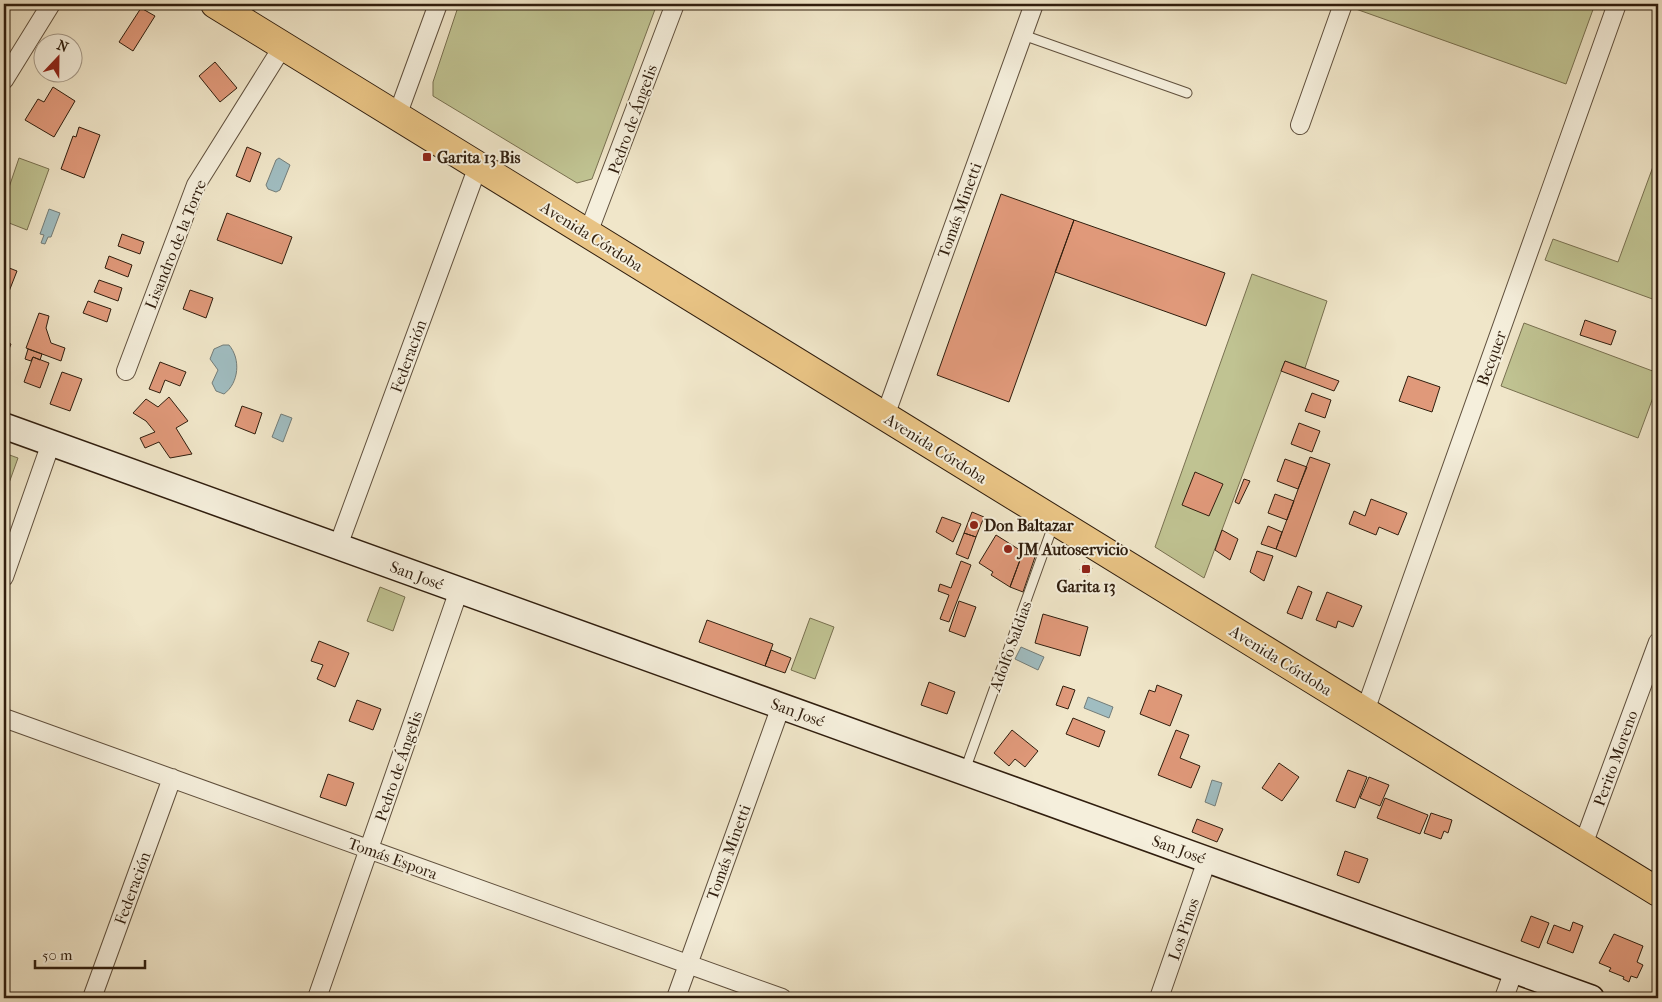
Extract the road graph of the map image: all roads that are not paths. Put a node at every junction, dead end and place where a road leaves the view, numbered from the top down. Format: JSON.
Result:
{"nodes":[{"id":1,"x":52,"y":4,"type":"edge"},
{"id":2,"x":215,"y":4,"type":"edge"},
{"id":3,"x":438,"y":4,"type":"edge"},
{"id":4,"x":675,"y":4,"type":"edge"},
{"id":5,"x":1034,"y":4,"type":"edge"},
{"id":6,"x":1343,"y":4,"type":"edge"},
{"id":7,"x":1616,"y":4,"type":"edge"},
{"id":8,"x":1023,"y":35,"type":"junction"},
{"id":9,"x":283,"y":46,"type":"junction"},
{"id":10,"x":4,"y":80,"type":"edge"},
{"id":11,"x":1187,"y":93,"type":"dead end"},
{"id":12,"x":397,"y":116,"type":"junction"},
{"id":13,"x":1300,"y":125,"type":"dead end"},
{"id":14,"x":478,"y":166,"type":"junction"},
{"id":15,"x":588,"y":233,"type":"junction"},
{"id":16,"x":126,"y":372,"type":"dead end"},
{"id":17,"x":885,"y":416,"type":"junction"},
{"id":18,"x":4,"y":426,"type":"edge"},
{"id":19,"x":52,"y":443,"type":"junction"},
{"id":20,"x":1055,"y":521,"type":"junction"},
{"id":21,"x":338,"y":546,"type":"junction"},
{"id":22,"x":4,"y":576,"type":"edge"},
{"id":23,"x":459,"y":590,"type":"junction"},
{"id":24,"x":1658,"y":642,"type":"edge"},
{"id":25,"x":781,"y":706,"type":"junction"},
{"id":26,"x":1365,"y":711,"type":"junction"},
{"id":27,"x":4,"y":718,"type":"edge"},
{"id":28,"x":964,"y":772,"type":"junction"},
{"id":29,"x":172,"y":778,"type":"junction"},
{"id":30,"x":1583,"y":845,"type":"junction"},
{"id":31,"x":369,"y":849,"type":"junction"},
{"id":32,"x":1207,"y":860,"type":"junction"},
{"id":33,"x":1658,"y":892,"type":"edge"},
{"id":34,"x":688,"y":964,"type":"junction"},
{"id":35,"x":1514,"y":970,"type":"junction"},
{"id":36,"x":92,"y":998,"type":"edge"},
{"id":37,"x":317,"y":998,"type":"edge"},
{"id":38,"x":676,"y":998,"type":"edge"},
{"id":39,"x":782,"y":998,"type":"edge"},
{"id":40,"x":1159,"y":998,"type":"edge"},
{"id":41,"x":1504,"y":998,"type":"edge"},
{"id":42,"x":1592,"y":998,"type":"edge"}],
"edges":[{"from":1,"to":10,"type":"street"},
{"from":2,"to":9,"type":"main road","name":"Avenida Córdoba"},
{"from":3,"to":12,"type":"street"},
{"from":4,"to":15,"type":"street","name":"Pedro de Ángelis"},
{"from":5,"to":8,"type":"street","name":"Tomás Minetti"},
{"from":6,"to":13,"type":"street"},
{"from":7,"to":26,"type":"street","name":"Becquer"},
{"from":8,"to":11,"type":"lane"},
{"from":8,"to":17,"type":"street","name":"Tomás Minetti"},
{"from":9,"to":12,"type":"main road","name":"Avenida Córdoba"},
{"from":9,"to":16,"type":"street","name":"Lisandro de la Torre"},
{"from":12,"to":14,"type":"main road","name":"Avenida Córdoba"},
{"from":14,"to":15,"type":"main road","name":"Avenida Córdoba"},
{"from":14,"to":21,"type":"street","name":"Federación"},
{"from":15,"to":17,"type":"main road","name":"Avenida Córdoba"},
{"from":17,"to":20,"type":"main road","name":"Avenida Córdoba"},
{"from":18,"to":19,"type":"street","name":"San José"},
{"from":19,"to":21,"type":"street","name":"San José"},
{"from":19,"to":22,"type":"street"},
{"from":20,"to":26,"type":"main road","name":"Avenida Córdoba"},
{"from":20,"to":28,"type":"lane","name":"Adolfo Saldias"},
{"from":21,"to":23,"type":"street","name":"San José"},
{"from":23,"to":25,"type":"street","name":"San José"},
{"from":23,"to":31,"type":"street","name":"Pedro de Ángelis"},
{"from":24,"to":30,"type":"street","name":"Perito Moreno"},
{"from":25,"to":28,"type":"street","name":"San José"},
{"from":25,"to":34,"type":"street","name":"Tomás Minetti"},
{"from":26,"to":30,"type":"main road","name":"Avenida Córdoba"},
{"from":27,"to":29,"type":"street","name":"Tomás Espora"},
{"from":28,"to":32,"type":"street","name":"San José"},
{"from":29,"to":31,"type":"street","name":"Tomás Espora"},
{"from":29,"to":36,"type":"street","name":"Federación"},
{"from":30,"to":33,"type":"main road","name":"Avenida Córdoba"},
{"from":31,"to":34,"type":"street","name":"Tomás Espora"},
{"from":31,"to":37,"type":"street","name":"Pedro de Ángelis"},
{"from":32,"to":35,"type":"street","name":"San José"},
{"from":32,"to":40,"type":"street","name":"Los Pinos"},
{"from":34,"to":38,"type":"street","name":"Tomás Minetti"},
{"from":34,"to":39,"type":"street","name":"Tomás Espora"},
{"from":35,"to":41,"type":"street"},
{"from":35,"to":42,"type":"street","name":"San José"}]}
